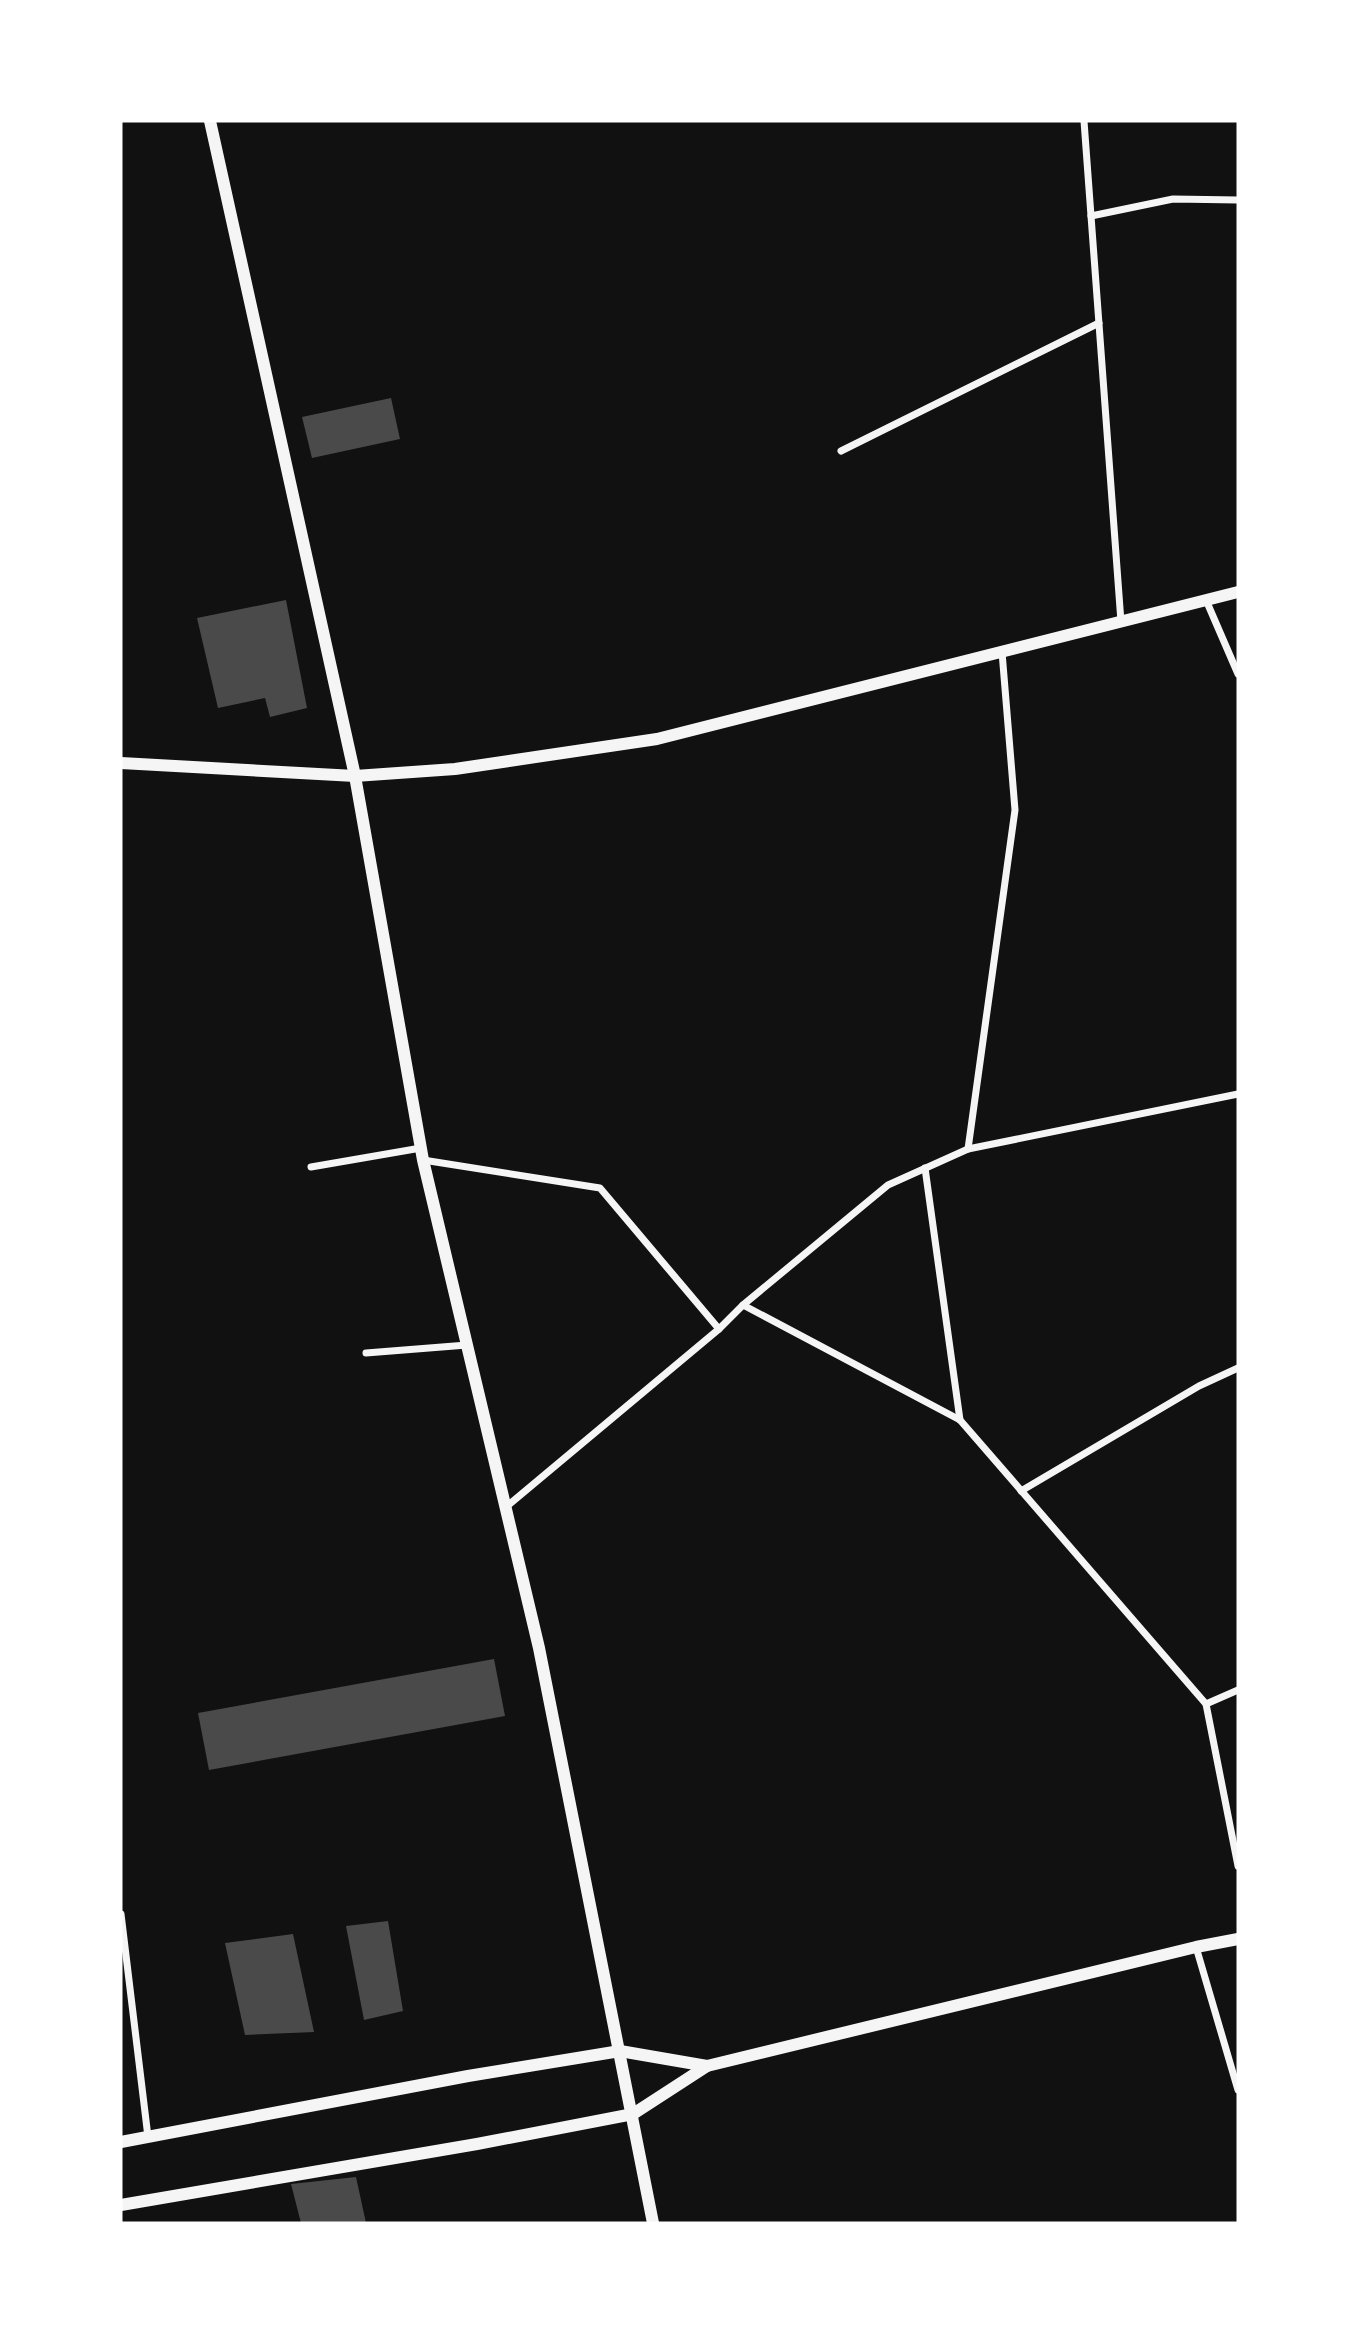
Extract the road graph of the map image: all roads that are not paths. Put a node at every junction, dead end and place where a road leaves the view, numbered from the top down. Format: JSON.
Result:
{"nodes":[{"id":1,"x":210,"y":121,"type":"edge"},
{"id":2,"x":1084,"y":121,"type":"edge"},
{"id":3,"x":1238,"y":200,"type":"edge"},
{"id":4,"x":1091,"y":216,"type":"junction"},
{"id":5,"x":1099,"y":323,"type":"junction"},
{"id":6,"x":841,"y":451,"type":"dead end"},
{"id":7,"x":1238,"y":592,"type":"edge"},
{"id":8,"x":1206,"y":600,"type":"junction"},
{"id":9,"x":1121,"y":622,"type":"junction"},
{"id":10,"x":1002,"y":652,"type":"junction"},
{"id":11,"x":1238,"y":674,"type":"edge"},
{"id":12,"x":121,"y":763,"type":"edge"},
{"id":13,"x":355,"y":776,"type":"junction"},
{"id":14,"x":1238,"y":1094,"type":"edge"},
{"id":15,"x":968,"y":1149,"type":"junction"},
{"id":16,"x":422,"y":1154,"type":"junction"},
{"id":17,"x":311,"y":1167,"type":"dead end"},
{"id":18,"x":925,"y":1168,"type":"junction"},
{"id":19,"x":743,"y":1305,"type":"junction"},
{"id":20,"x":719,"y":1329,"type":"junction"},
{"id":21,"x":467,"y":1345,"type":"junction"},
{"id":22,"x":366,"y":1353,"type":"dead end"},
{"id":23,"x":1238,"y":1368,"type":"edge"},
{"id":24,"x":960,"y":1420,"type":"junction"},
{"id":25,"x":1021,"y":1491,"type":"junction"},
{"id":26,"x":506,"y":1507,"type":"junction"},
{"id":27,"x":1238,"y":1690,"type":"edge"},
{"id":28,"x":1206,"y":1704,"type":"junction"},
{"id":29,"x":1238,"y":1866,"type":"edge"},
{"id":30,"x":121,"y":1914,"type":"edge"},
{"id":31,"x":1238,"y":1939,"type":"edge"},
{"id":32,"x":1196,"y":1947,"type":"junction"},
{"id":33,"x":620,"y":2051,"type":"junction"},
{"id":34,"x":707,"y":2066,"type":"junction"},
{"id":35,"x":1238,"y":2090,"type":"edge"},
{"id":36,"x":633,"y":2114,"type":"junction"},
{"id":37,"x":148,"y":2137,"type":"junction"},
{"id":38,"x":121,"y":2142,"type":"edge"},
{"id":39,"x":121,"y":2205,"type":"edge"},
{"id":40,"x":653,"y":2223,"type":"edge"}],
"edges":[{"from":1,"to":13,"type":"street"},
{"from":2,"to":4,"type":"street"},
{"from":3,"to":4,"type":"street"},
{"from":4,"to":5,"type":"street"},
{"from":5,"to":6,"type":"street"},
{"from":5,"to":9,"type":"street"},
{"from":7,"to":8,"type":"street"},
{"from":8,"to":9,"type":"street"},
{"from":8,"to":11,"type":"street"},
{"from":9,"to":10,"type":"street"},
{"from":10,"to":13,"type":"street"},
{"from":10,"to":15,"type":"street"},
{"from":12,"to":13,"type":"street"},
{"from":13,"to":16,"type":"street"},
{"from":14,"to":15,"type":"street"},
{"from":15,"to":18,"type":"street"},
{"from":16,"to":17,"type":"street"},
{"from":16,"to":20,"type":"street"},
{"from":16,"to":21,"type":"street"},
{"from":18,"to":19,"type":"street"},
{"from":18,"to":24,"type":"street"},
{"from":19,"to":20,"type":"street"},
{"from":19,"to":24,"type":"street"},
{"from":20,"to":26,"type":"street"},
{"from":21,"to":22,"type":"street"},
{"from":21,"to":26,"type":"street"},
{"from":23,"to":25,"type":"street"},
{"from":24,"to":25,"type":"street"},
{"from":25,"to":28,"type":"street"},
{"from":26,"to":33,"type":"street"},
{"from":27,"to":28,"type":"street"},
{"from":28,"to":29,"type":"street"},
{"from":30,"to":37,"type":"street"},
{"from":31,"to":32,"type":"street"},
{"from":32,"to":34,"type":"street"},
{"from":32,"to":35,"type":"street"},
{"from":33,"to":34,"type":"street"},
{"from":33,"to":36,"type":"street"},
{"from":33,"to":37,"type":"street"},
{"from":34,"to":36,"type":"street"},
{"from":36,"to":39,"type":"street"},
{"from":36,"to":40,"type":"street"},
{"from":37,"to":38,"type":"street"}]}
